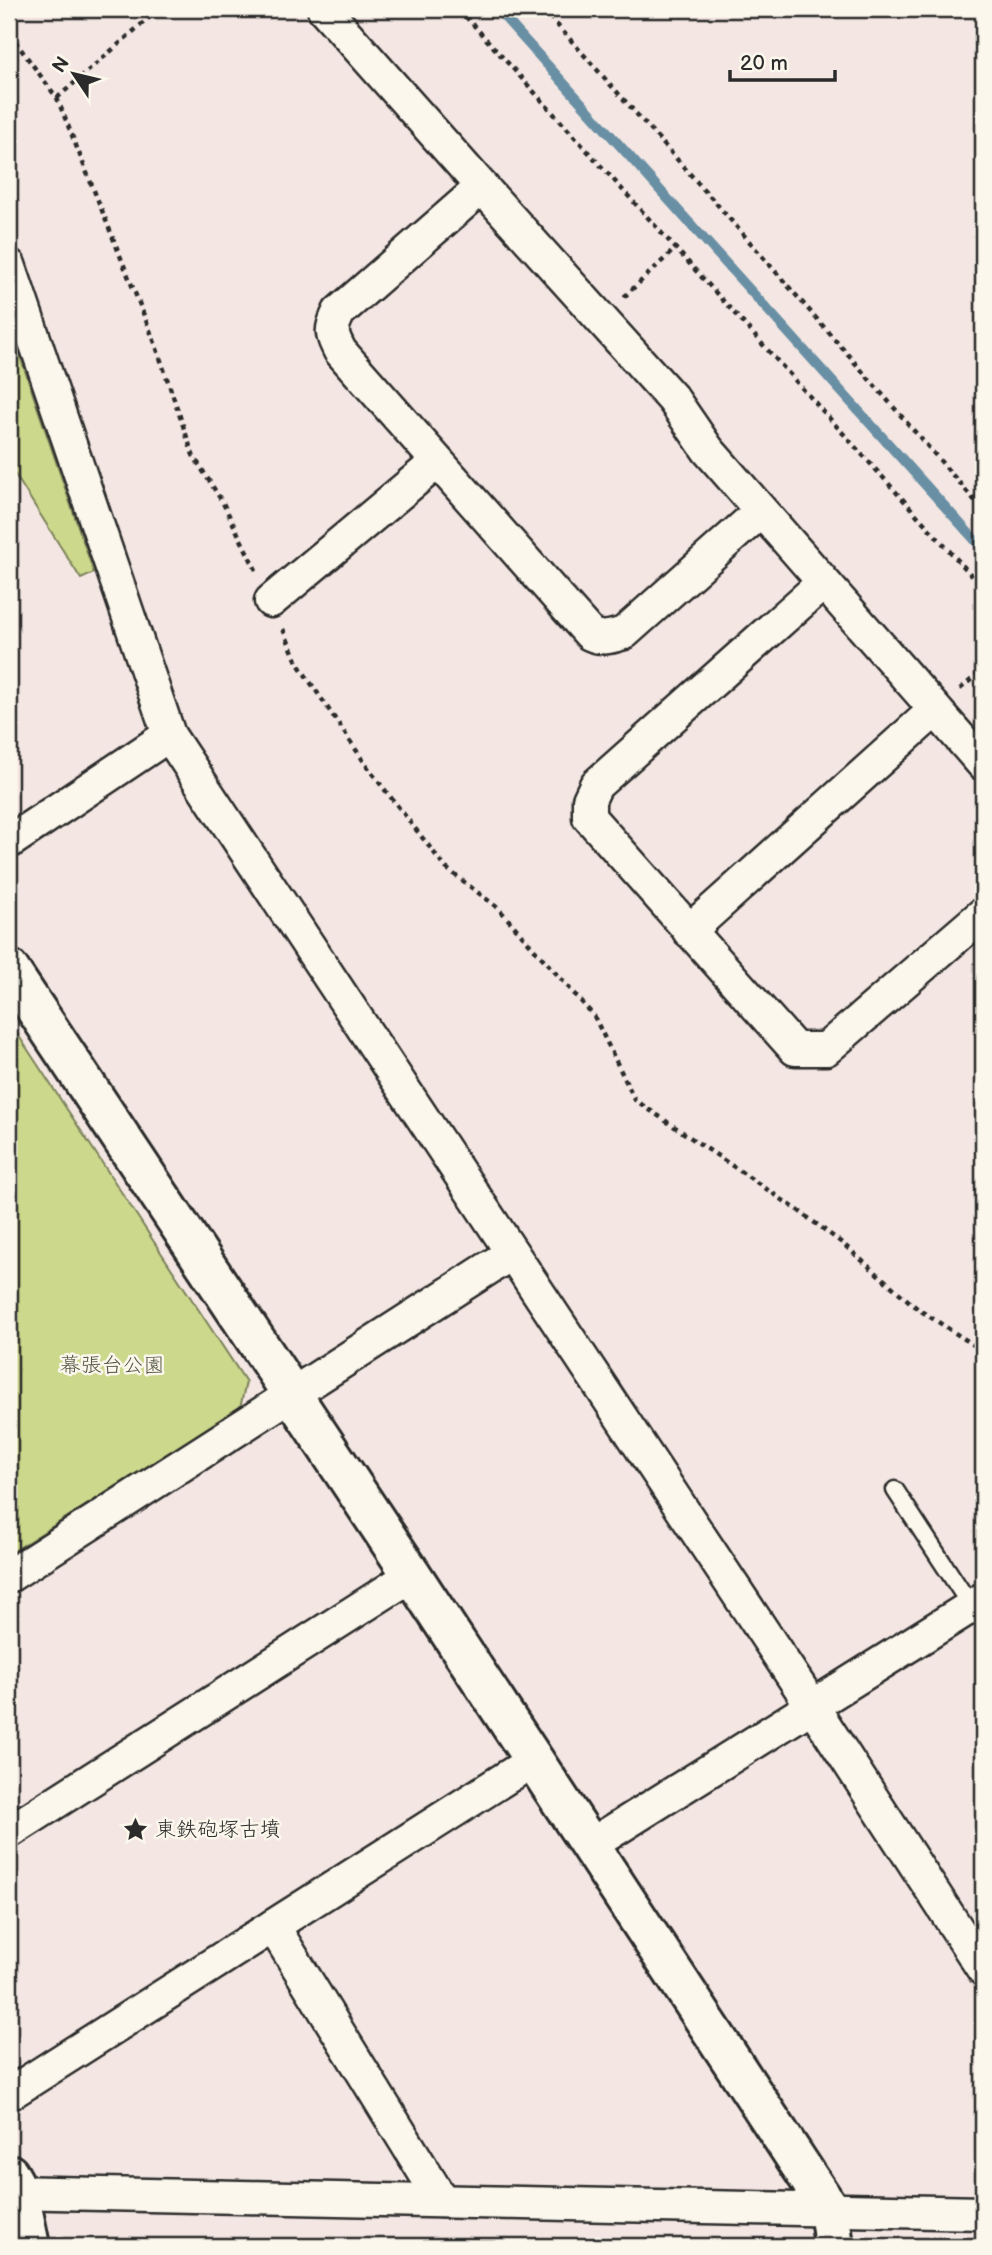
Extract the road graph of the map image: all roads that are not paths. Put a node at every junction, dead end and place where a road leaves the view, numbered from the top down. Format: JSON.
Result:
{"nodes":[{"id":1,"x":324,"y":9,"type":"edge"},
{"id":2,"x":482,"y":187,"type":"junction"},
{"id":3,"x":9,"y":265,"type":"edge"},
{"id":4,"x":437,"y":462,"type":"junction"},
{"id":5,"x":761,"y":511,"type":"junction"},
{"id":6,"x":823,"y":583,"type":"junction"},
{"id":7,"x":271,"y":601,"type":"road end"},
{"id":8,"x":935,"y":710,"type":"junction"},
{"id":9,"x":170,"y":735,"type":"junction"},
{"id":10,"x":983,"y":764,"type":"edge"},
{"id":11,"x":9,"y":842,"type":"edge"},
{"id":12,"x":983,"y":914,"type":"edge"},
{"id":13,"x":690,"y":931,"type":"junction"},
{"id":14,"x":9,"y":969,"type":"edge"},
{"id":15,"x":512,"y":1253,"type":"junction"},
{"id":16,"x":292,"y":1395,"type":"junction"},
{"id":17,"x":895,"y":1490,"type":"dead end"},
{"id":18,"x":412,"y":1575,"type":"junction"},
{"id":19,"x":9,"y":1576,"type":"edge"},
{"id":20,"x":977,"y":1603,"type":"edge"},
{"id":21,"x":813,"y":1707,"type":"junction"},
{"id":22,"x":534,"y":1760,"type":"junction"},
{"id":23,"x":9,"y":1832,"type":"edge"},
{"id":24,"x":589,"y":1846,"type":"junction"},
{"id":25,"x":273,"y":1926,"type":"junction"},
{"id":26,"x":983,"y":1969,"type":"edge"},
{"id":27,"x":9,"y":2094,"type":"edge"},
{"id":28,"x":12,"y":2186,"type":"edge"},
{"id":29,"x":442,"y":2201,"type":"junction"},
{"id":30,"x":829,"y":2209,"type":"junction"},
{"id":31,"x":983,"y":2213,"type":"edge"},
{"id":32,"x":30,"y":2246,"type":"edge"},
{"id":33,"x":834,"y":2246,"type":"edge"}],
"edges":[{"from":1,"to":2,"type":"street"},
{"from":2,"to":4,"type":"street"},
{"from":2,"to":5,"type":"street"},
{"from":3,"to":9,"type":"street"},
{"from":4,"to":5,"type":"street"},
{"from":4,"to":7,"type":"street"},
{"from":5,"to":6,"type":"street"},
{"from":6,"to":8,"type":"street"},
{"from":6,"to":13,"type":"street"},
{"from":8,"to":10,"type":"street"},
{"from":8,"to":13,"type":"street"},
{"from":9,"to":11,"type":"street"},
{"from":9,"to":15,"type":"street"},
{"from":12,"to":13,"type":"street"},
{"from":14,"to":16,"type":"street"},
{"from":15,"to":16,"type":"street"},
{"from":15,"to":21,"type":"street"},
{"from":16,"to":18,"type":"street"},
{"from":16,"to":19,"type":"street"},
{"from":17,"to":20,"type":"lane"},
{"from":18,"to":22,"type":"street"},
{"from":18,"to":23,"type":"street"},
{"from":20,"to":21,"type":"street"},
{"from":21,"to":24,"type":"street"},
{"from":21,"to":26,"type":"street"},
{"from":22,"to":24,"type":"street"},
{"from":22,"to":25,"type":"street"},
{"from":24,"to":30,"type":"street"},
{"from":25,"to":27,"type":"street"},
{"from":25,"to":29,"type":"street"},
{"from":28,"to":29,"type":"street"},
{"from":28,"to":32,"type":"street"},
{"from":29,"to":30,"type":"street"},
{"from":30,"to":31,"type":"street"},
{"from":30,"to":33,"type":"street"}]}
